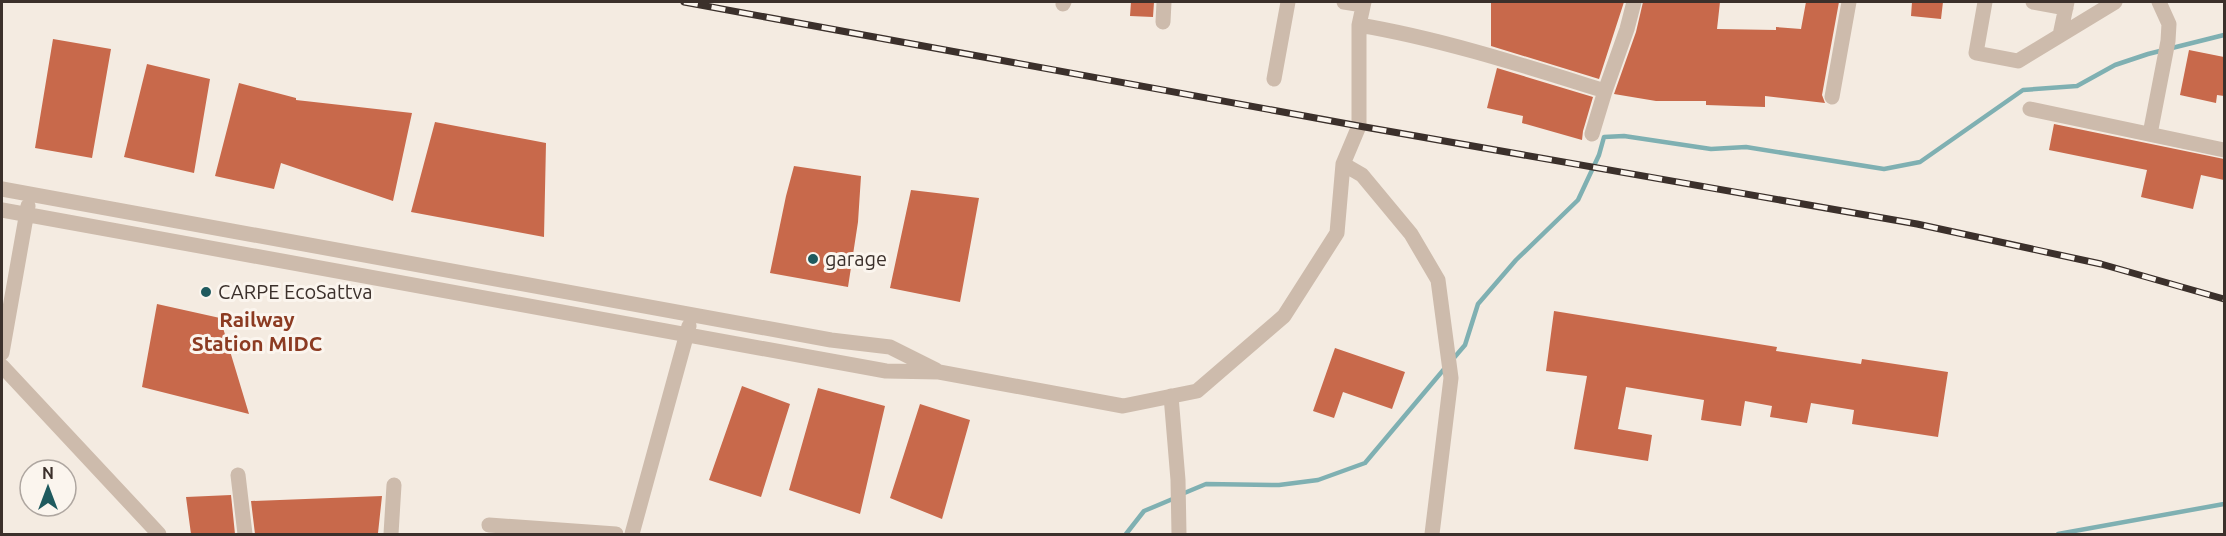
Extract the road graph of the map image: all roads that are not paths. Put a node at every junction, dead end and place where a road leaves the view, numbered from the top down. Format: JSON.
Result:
{"nodes":[{"id":1,"x":1164,"y":2,"type":"edge"},
{"id":2,"x":1288,"y":2,"type":"edge"},
{"id":3,"x":1344,"y":2,"type":"edge"},
{"id":4,"x":1634,"y":2,"type":"edge"},
{"id":5,"x":1849,"y":2,"type":"edge"},
{"id":6,"x":1985,"y":2,"type":"edge"},
{"id":7,"x":2033,"y":2,"type":"edge"},
{"id":8,"x":2115,"y":2,"type":"edge"},
{"id":9,"x":2159,"y":2,"type":"edge"},
{"id":10,"x":1363,"y":3,"type":"edge"},
{"id":11,"x":2066,"y":5,"type":"edge"},
{"id":12,"x":1163,"y":22,"type":"dead end"},
{"id":13,"x":1359,"y":25,"type":"junction"},
{"id":14,"x":2060,"y":35,"type":"junction"},
{"id":15,"x":1274,"y":79,"type":"dead end"},
{"id":16,"x":1605,"y":91,"type":"junction"},
{"id":17,"x":1832,"y":98,"type":"dead end"},
{"id":18,"x":2030,"y":109,"type":"dead end"},
{"id":19,"x":1592,"y":134,"type":"dead end"},
{"id":20,"x":2150,"y":134,"type":"junction"},
{"id":21,"x":2224,"y":150,"type":"edge"},
{"id":22,"x":1343,"y":164,"type":"junction"},
{"id":23,"x":2,"y":189,"type":"edge"},
{"id":24,"x":30,"y":194,"type":"junction"},
{"id":25,"x":2,"y":210,"type":"edge"},
{"id":26,"x":26,"y":215,"type":"junction"},
{"id":27,"x":692,"y":314,"type":"junction"},
{"id":28,"x":687,"y":335,"type":"junction"},
{"id":29,"x":2,"y":353,"type":"edge"},
{"id":30,"x":2,"y":366,"type":"edge"},
{"id":31,"x":939,"y":372,"type":"junction"},
{"id":32,"x":1171,"y":396,"type":"junction"},
{"id":33,"x":238,"y":475,"type":"dead end"},
{"id":34,"x":394,"y":485,"type":"dead end"},
{"id":35,"x":489,"y":525,"type":"dead end"},
{"id":36,"x":159,"y":534,"type":"edge"},
{"id":37,"x":245,"y":534,"type":"edge"},
{"id":38,"x":391,"y":534,"type":"edge"},
{"id":39,"x":616,"y":534,"type":"edge"},
{"id":40,"x":632,"y":534,"type":"edge"},
{"id":41,"x":1179,"y":534,"type":"edge"},
{"id":42,"x":1432,"y":534,"type":"edge"}],
"edges":[{"from":1,"to":12,"type":"street"},
{"from":2,"to":15,"type":"street"},
{"from":3,"to":10,"type":"street"},
{"from":4,"to":16,"type":"street"},
{"from":5,"to":17,"type":"street"},
{"from":6,"to":14,"type":"street"},
{"from":7,"to":11,"type":"street"},
{"from":8,"to":14,"type":"street"},
{"from":9,"to":20,"type":"street"},
{"from":10,"to":13,"type":"street"},
{"from":11,"to":14,"type":"street"},
{"from":13,"to":16,"type":"street"},
{"from":13,"to":22,"type":"street"},
{"from":16,"to":19,"type":"street"},
{"from":18,"to":20,"type":"street"},
{"from":20,"to":21,"type":"street"},
{"from":22,"to":32,"type":"street"},
{"from":22,"to":42,"type":"street"},
{"from":23,"to":24,"type":"street"},
{"from":24,"to":26,"type":"street"},
{"from":24,"to":27,"type":"street"},
{"from":25,"to":26,"type":"street"},
{"from":26,"to":28,"type":"street"},
{"from":26,"to":29,"type":"street"},
{"from":27,"to":28,"type":"street"},
{"from":27,"to":31,"type":"street"},
{"from":28,"to":31,"type":"street"},
{"from":28,"to":40,"type":"street"},
{"from":30,"to":36,"type":"street"},
{"from":31,"to":32,"type":"street"},
{"from":32,"to":41,"type":"street"},
{"from":33,"to":37,"type":"street"},
{"from":34,"to":38,"type":"street"},
{"from":35,"to":39,"type":"street"}]}
